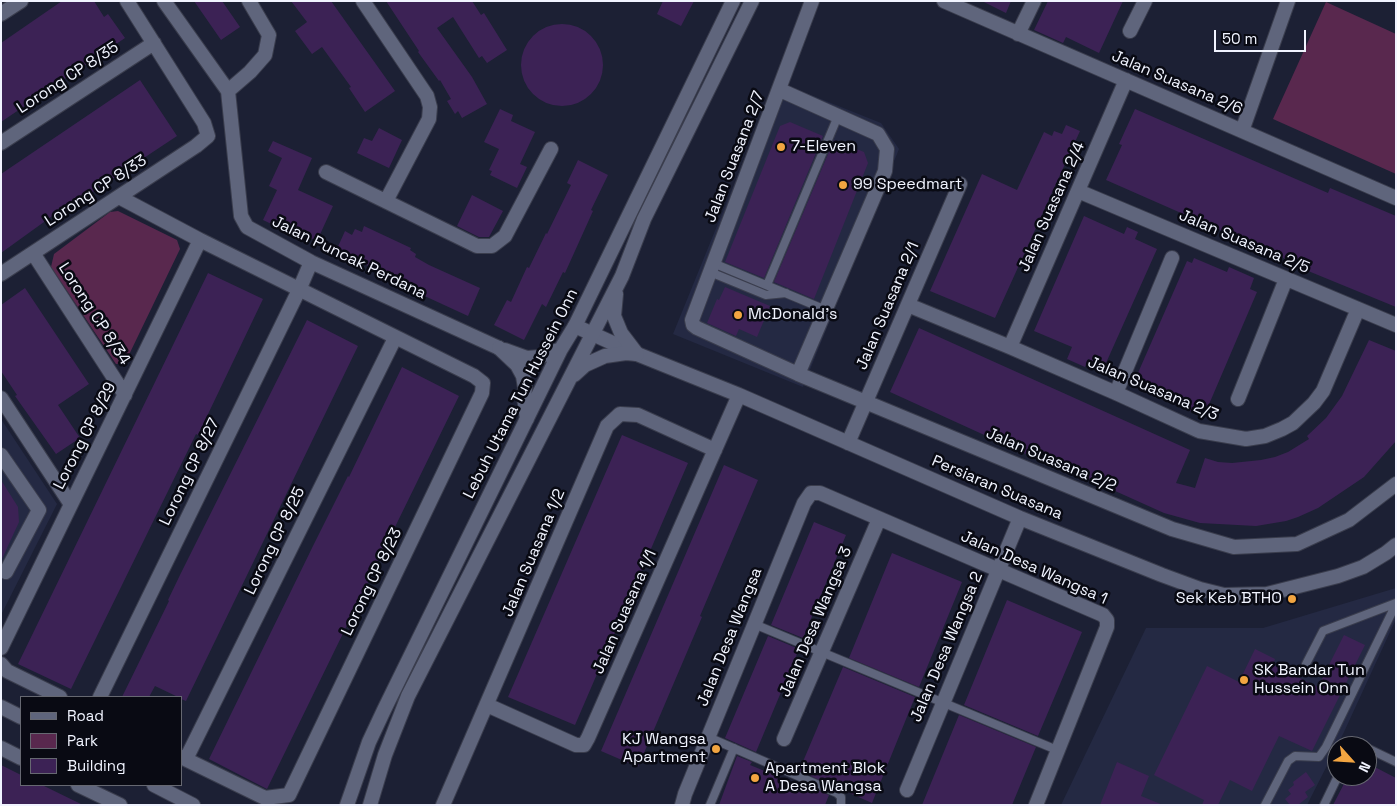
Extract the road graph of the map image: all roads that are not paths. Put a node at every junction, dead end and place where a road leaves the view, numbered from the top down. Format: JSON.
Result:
{"nodes":[{"id":1,"x":22,"y":1,"type":"edge"},
{"id":2,"x":127,"y":1,"type":"edge"},
{"id":3,"x":164,"y":1,"type":"edge"},
{"id":4,"x":248,"y":1,"type":"edge"},
{"id":5,"x":363,"y":1,"type":"edge"},
{"id":6,"x":733,"y":1,"type":"edge"},
{"id":7,"x":752,"y":1,"type":"edge"},
{"id":8,"x":812,"y":1,"type":"edge"},
{"id":9,"x":944,"y":1,"type":"edge"},
{"id":10,"x":1034,"y":1,"type":"edge"},
{"id":11,"x":1144,"y":1,"type":"edge"},
{"id":12,"x":1288,"y":1,"type":"edge"},
{"id":13,"x":1,"y":14,"type":"edge"},
{"id":14,"x":1130,"y":31,"type":"dead end"},
{"id":15,"x":1018,"y":34,"type":"junction"},
{"id":16,"x":154,"y":43,"type":"junction"},
{"id":17,"x":1126,"y":80,"type":"junction"},
{"id":18,"x":780,"y":90,"type":"junction"},
{"id":19,"x":228,"y":91,"type":"junction"},
{"id":20,"x":838,"y":116,"type":"junction"},
{"id":21,"x":1242,"y":131,"type":"junction"},
{"id":22,"x":1,"y":143,"type":"edge"},
{"id":23,"x":551,"y":149,"type":"dead end"},
{"id":24,"x":326,"y":172,"type":"dead end"},
{"id":25,"x":960,"y":184,"type":"dead end"},
{"id":26,"x":1078,"y":191,"type":"junction"},
{"id":27,"x":119,"y":197,"type":"junction"},
{"id":28,"x":1396,"y":198,"type":"edge"},
{"id":29,"x":386,"y":201,"type":"junction"},
{"id":30,"x":200,"y":240,"type":"junction"},
{"id":31,"x":33,"y":253,"type":"junction"},
{"id":32,"x":1172,"y":258,"type":"dead end"},
{"id":33,"x":310,"y":262,"type":"junction"},
{"id":34,"x":712,"y":267,"type":"junction"},
{"id":35,"x":1,"y":274,"type":"edge"},
{"id":36,"x":1286,"y":278,"type":"junction"},
{"id":37,"x":767,"y":285,"type":"junction"},
{"id":38,"x":617,"y":286,"type":"junction"},
{"id":39,"x":300,"y":290,"type":"junction"},
{"id":40,"x":786,"y":293,"type":"junction"},
{"id":41,"x":908,"y":305,"type":"junction"},
{"id":42,"x":1358,"y":309,"type":"junction"},
{"id":43,"x":826,"y":310,"type":"junction"},
{"id":44,"x":693,"y":325,"type":"joint"},
{"id":45,"x":1396,"y":325,"type":"edge"},
{"id":46,"x":575,"y":326,"type":"junction"},
{"id":47,"x":592,"y":334,"type":"junction"},
{"id":48,"x":395,"y":338,"type":"junction"},
{"id":49,"x":1010,"y":347,"type":"junction"},
{"id":50,"x":499,"y":348,"type":"junction"},
{"id":51,"x":561,"y":349,"type":"junction"},
{"id":52,"x":637,"y":354,"type":"junction"},
{"id":53,"x":798,"y":374,"type":"junction"},
{"id":54,"x":569,"y":379,"type":"junction"},
{"id":55,"x":1116,"y":393,"type":"junction"},
{"id":56,"x":125,"y":395,"type":"junction"},
{"id":57,"x":739,"y":395,"type":"junction"},
{"id":58,"x":1,"y":398,"type":"edge"},
{"id":59,"x":1238,"y":398,"type":"dead end"},
{"id":60,"x":866,"y":402,"type":"junction"},
{"id":61,"x":527,"y":419,"type":"junction"},
{"id":62,"x":848,"y":443,"type":"junction"},
{"id":63,"x":715,"y":450,"type":"junction"},
{"id":64,"x":1,"y":455,"type":"edge"},
{"id":65,"x":1396,"y":484,"type":"edge"},
{"id":66,"x":820,"y":492,"type":"joint"},
{"id":67,"x":70,"y":503,"type":"junction"},
{"id":68,"x":1020,"y":518,"type":"junction"},
{"id":69,"x":879,"y":519,"type":"junction"},
{"id":70,"x":1396,"y":545,"type":"edge"},
{"id":71,"x":4,"y":569,"type":"edge"},
{"id":72,"x":998,"y":570,"type":"junction"},
{"id":73,"x":1396,"y":603,"type":"edge"},
{"id":74,"x":754,"y":624,"type":"junction"},
{"id":75,"x":1,"y":648,"type":"edge"},
{"id":76,"x":822,"y":652,"type":"junction"},
{"id":77,"x":1,"y":664,"type":"edge"},
{"id":78,"x":1306,"y":664,"type":"dead end"},
{"id":79,"x":58,"y":696,"type":"edge"},
{"id":80,"x":100,"y":696,"type":"edge"},
{"id":81,"x":943,"y":702,"type":"junction"},
{"id":82,"x":487,"y":706,"type":"junction"},
{"id":83,"x":1,"y":707,"type":"edge"},
{"id":84,"x":20,"y":716,"type":"edge"},
{"id":85,"x":708,"y":737,"type":"junction"},
{"id":86,"x":784,"y":739,"type":"dead end"},
{"id":87,"x":1,"y":748,"type":"edge"},
{"id":88,"x":734,"y":748,"type":"junction"},
{"id":89,"x":1057,"y":750,"type":"junction"},
{"id":90,"x":1377,"y":753,"type":"edge"},
{"id":91,"x":20,"y":758,"type":"edge"},
{"id":92,"x":184,"y":758,"type":"edge"},
{"id":93,"x":1396,"y":762,"type":"edge"},
{"id":94,"x":355,"y":780,"type":"junction"},
{"id":95,"x":80,"y":786,"type":"edge"},
{"id":96,"x":156,"y":786,"type":"edge"},
{"id":97,"x":1333,"y":786,"type":"edge"},
{"id":98,"x":907,"y":790,"type":"dead end"},
{"id":99,"x":447,"y":804,"type":"edge"},
{"id":100,"x":120,"y":805,"type":"edge"},
{"id":101,"x":194,"y":805,"type":"edge"},
{"id":102,"x":341,"y":805,"type":"edge"},
{"id":103,"x":347,"y":805,"type":"edge"},
{"id":104,"x":370,"y":805,"type":"edge"},
{"id":105,"x":682,"y":805,"type":"edge"},
{"id":106,"x":710,"y":805,"type":"edge"},
{"id":107,"x":842,"y":805,"type":"edge"},
{"id":108,"x":1036,"y":805,"type":"edge"},
{"id":109,"x":1265,"y":805,"type":"edge"},
{"id":110,"x":1324,"y":805,"type":"edge"}],
"edges":[{"from":1,"to":13,"type":"street"},
{"from":2,"to":16,"type":"street"},
{"from":3,"to":19,"type":"street","name":"Jalan Puncak Perdana"},
{"from":4,"to":19,"type":"street"},
{"from":5,"to":29,"type":"street"},
{"from":6,"to":46,"type":"street","name":"Lebuh Utama Tun Hussein Onn"},
{"from":7,"to":38,"type":"street"},
{"from":8,"to":18,"type":"street","name":"Jalan Suasana 2/7"},
{"from":9,"to":15,"type":"street","name":"Jalan Suasana 2/6"},
{"from":10,"to":15,"type":"street"},
{"from":11,"to":14,"type":"street"},
{"from":12,"to":21,"type":"street"},
{"from":15,"to":17,"type":"street","name":"Jalan Suasana 2/6"},
{"from":16,"to":22,"type":"street","name":"Lorong CP 8/35"},
{"from":16,"to":27,"type":"street","name":"Lorong CP 8/33"},
{"from":17,"to":21,"type":"street","name":"Jalan Suasana 2/6"},
{"from":17,"to":26,"type":"street","name":"Jalan Suasana 2/4"},
{"from":18,"to":20,"type":"street"},
{"from":18,"to":34,"type":"street","name":"Jalan Suasana 2/7"},
{"from":19,"to":33,"type":"street","name":"Jalan Puncak Perdana"},
{"from":20,"to":37,"type":"lane"},
{"from":20,"to":43,"type":"street"},
{"from":21,"to":28,"type":"street","name":"Jalan Suasana 2/6"},
{"from":23,"to":29,"type":"street"},
{"from":24,"to":29,"type":"street"},
{"from":25,"to":41,"type":"street","name":"Jalan Suasana 2/1"},
{"from":26,"to":36,"type":"street","name":"Jalan Suasana 2/5"},
{"from":26,"to":49,"type":"street","name":"Jalan Suasana 2/4"},
{"from":27,"to":30,"type":"street"},
{"from":27,"to":31,"type":"street","name":"Lorong CP 8/33"},
{"from":30,"to":39,"type":"street"},
{"from":30,"to":56,"type":"street","name":"Lorong CP 8/29"},
{"from":31,"to":35,"type":"street","name":"Lorong CP 8/33"},
{"from":31,"to":56,"type":"street","name":"Lorong CP 8/34"},
{"from":32,"to":55,"type":"street"},
{"from":33,"to":39,"type":"street","name":"Lorong CP 8/27"},
{"from":33,"to":50,"type":"street","name":"Jalan Puncak Perdana"},
{"from":34,"to":37,"type":"lane"},
{"from":34,"to":40,"type":"lane"},
{"from":34,"to":44,"type":"street","name":"Jalan Suasana 2/7"},
{"from":36,"to":42,"type":"street","name":"Jalan Suasana 2/5"},
{"from":36,"to":59,"type":"street"},
{"from":37,"to":40,"type":"lane"},
{"from":38,"to":47,"type":"street"},
{"from":38,"to":52,"type":"street"},
{"from":39,"to":48,"type":"street"},
{"from":39,"to":80,"type":"street","name":"Lorong CP 8/27"},
{"from":40,"to":43,"type":"lane"},
{"from":41,"to":49,"type":"street","name":"Jalan Suasana 2/3"},
{"from":41,"to":60,"type":"street","name":"Jalan Suasana 2/1"},
{"from":42,"to":45,"type":"street","name":"Jalan Suasana 2/5"},
{"from":42,"to":55,"type":"street","name":"Jalan Suasana 2/3"},
{"from":43,"to":53,"type":"street"},
{"from":44,"to":53,"type":"street","name":"Jalan Suasana 2/2"},
{"from":46,"to":47,"type":"street","name":"Persiaran Suasana"},
{"from":46,"to":51,"type":"street","name":"Lebuh Utama Tun Hussein Onn"},
{"from":47,"to":52,"type":"street","name":"Persiaran Suasana"},
{"from":47,"to":54,"type":"street"},
{"from":48,"to":92,"type":"street","name":"Lorong CP 8/25"},
{"from":48,"to":92,"type":"street","name":"Lorong CP 8/23"},
{"from":49,"to":55,"type":"street","name":"Jalan Suasana 2/3"},
{"from":50,"to":51,"type":"street"},
{"from":50,"to":61,"type":"street"},
{"from":51,"to":61,"type":"street","name":"Lebuh Utama Tun Hussein Onn"},
{"from":52,"to":54,"type":"street"},
{"from":52,"to":57,"type":"street","name":"Persiaran Suasana"},
{"from":53,"to":60,"type":"street","name":"Jalan Suasana 2/2"},
{"from":54,"to":104,"type":"street"},
{"from":56,"to":67,"type":"street","name":"Lorong CP 8/29"},
{"from":57,"to":62,"type":"street","name":"Persiaran Suasana"},
{"from":57,"to":63,"type":"street","name":"Jalan Suasana 1/1"},
{"from":58,"to":67,"type":"street"},
{"from":60,"to":62,"type":"street","name":"Jalan Suasana 2/1"},
{"from":60,"to":65,"type":"street","name":"Jalan Suasana 2/2"},
{"from":61,"to":94,"type":"street","name":"Lebuh Utama Tun Hussein Onn"},
{"from":62,"to":68,"type":"street","name":"Persiaran Suasana"},
{"from":63,"to":82,"type":"street","name":"Jalan Suasana 1/2"},
{"from":63,"to":82,"type":"street","name":"Jalan Suasana 1/1"},
{"from":64,"to":71,"type":"street"},
{"from":66,"to":69,"type":"street","name":"Jalan Desa Wangsa 1"},
{"from":66,"to":74,"type":"street","name":"Jalan Desa Wangsa"},
{"from":67,"to":75,"type":"street","name":"Lorong CP 8/29"},
{"from":68,"to":70,"type":"street","name":"Persiaran Suasana"},
{"from":68,"to":72,"type":"street","name":"Jalan Desa Wangsa 2"},
{"from":69,"to":72,"type":"street","name":"Jalan Desa Wangsa 1"},
{"from":69,"to":76,"type":"street","name":"Jalan Desa Wangsa 3"},
{"from":72,"to":81,"type":"street","name":"Jalan Desa Wangsa 2"},
{"from":72,"to":89,"type":"street","name":"Jalan Desa Wangsa 1"},
{"from":73,"to":78,"type":"lane"},
{"from":73,"to":109,"type":"lane"},
{"from":74,"to":76,"type":"lane"},
{"from":74,"to":85,"type":"street","name":"Jalan Desa Wangsa"},
{"from":76,"to":81,"type":"lane"},
{"from":76,"to":86,"type":"street","name":"Jalan Desa Wangsa 3"},
{"from":77,"to":79,"type":"street"},
{"from":81,"to":89,"type":"lane"},
{"from":81,"to":98,"type":"street","name":"Jalan Desa Wangsa 2"},
{"from":82,"to":99,"type":"street","name":"Jalan Suasana 1/2"},
{"from":83,"to":84,"type":"street"},
{"from":85,"to":88,"type":"lane"},
{"from":85,"to":105,"type":"street","name":"Jalan Desa Wangsa"},
{"from":87,"to":91,"type":"street"},
{"from":88,"to":106,"type":"lane"},
{"from":88,"to":107,"type":"lane"},
{"from":89,"to":108,"type":"street","name":"Jalan Desa Wangsa 1"},
{"from":90,"to":93,"type":"lane"},
{"from":94,"to":102,"type":"street"},
{"from":94,"to":103,"type":"street","name":"Lebuh Utama Tun Hussein Onn"},
{"from":95,"to":100,"type":"street"},
{"from":96,"to":101,"type":"street"},
{"from":97,"to":110,"type":"lane"}]}
